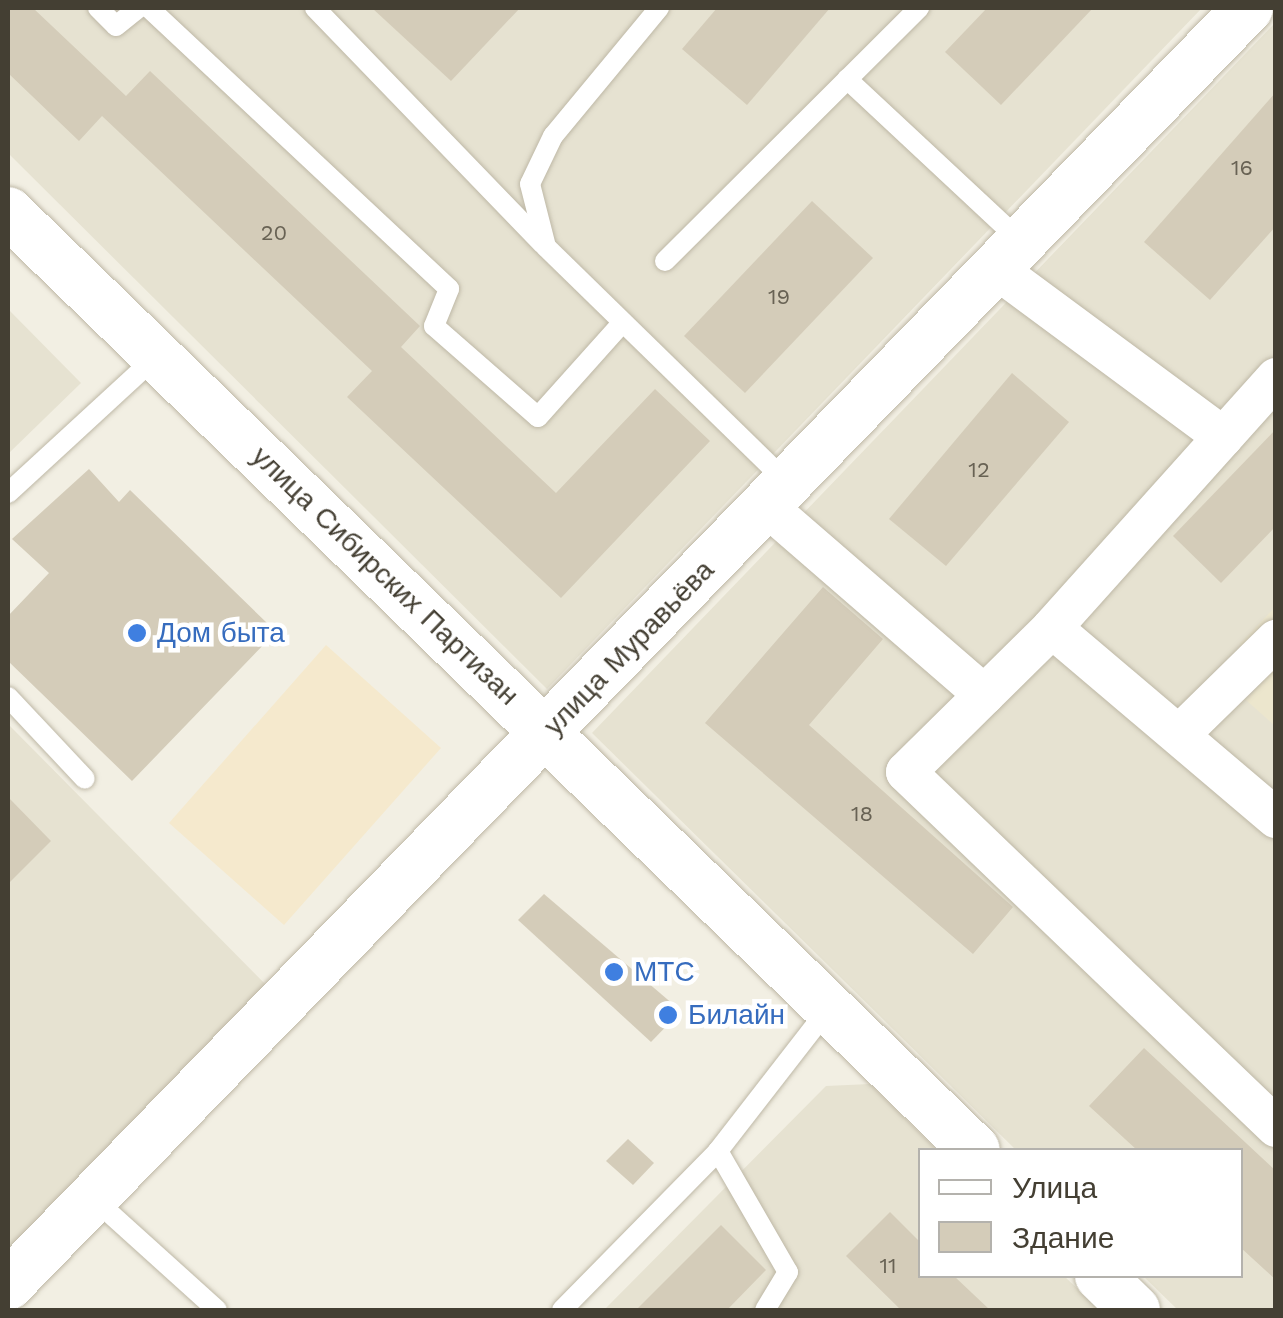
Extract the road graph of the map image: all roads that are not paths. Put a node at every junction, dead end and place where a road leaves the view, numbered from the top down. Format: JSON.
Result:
{"nodes":[{"id":1,"x":98,"y":8,"type":"edge"},
{"id":2,"x":138,"y":8,"type":"edge"},
{"id":3,"x":150,"y":8,"type":"edge"},
{"id":4,"x":315,"y":8,"type":"edge"},
{"id":5,"x":659,"y":8,"type":"edge"},
{"id":6,"x":919,"y":8,"type":"edge"},
{"id":7,"x":1236,"y":12,"type":"edge"},
{"id":8,"x":847,"y":80,"type":"junction"},
{"id":9,"x":8,"y":212,"type":"edge"},
{"id":10,"x":546,"y":247,"type":"junction"},
{"id":11,"x":1008,"y":254,"type":"junction"},
{"id":12,"x":665,"y":261,"type":"dead end"},
{"id":13,"x":624,"y":322,"type":"junction"},
{"id":14,"x":157,"y":355,"type":"junction"},
{"id":15,"x":1276,"y":378,"type":"edge"},
{"id":16,"x":1223,"y":436,"type":"junction"},
{"id":17,"x":776,"y":493,"type":"junction"},
{"id":18,"x":8,"y":494,"type":"edge"},
{"id":19,"x":1052,"y":628,"type":"junction"},
{"id":20,"x":1276,"y":640,"type":"edge"},
{"id":21,"x":984,"y":695,"type":"junction"},
{"id":22,"x":8,"y":696,"type":"edge"},
{"id":23,"x":548,"y":734,"type":"junction"},
{"id":24,"x":1178,"y":736,"type":"junction"},
{"id":25,"x":85,"y":779,"type":"dead end"},
{"id":26,"x":1276,"y":818,"type":"edge"},
{"id":27,"x":830,"y":1006,"type":"junction"},
{"id":28,"x":1276,"y":1126,"type":"edge"},
{"id":29,"x":973,"y":1148,"type":"edge"},
{"id":30,"x":718,"y":1151,"type":"junction"},
{"id":31,"x":92,"y":1196,"type":"junction"},
{"id":32,"x":1102,"y":1278,"type":"edge"},
{"id":33,"x":8,"y":1284,"type":"edge"},
{"id":34,"x":217,"y":1310,"type":"edge"},
{"id":35,"x":562,"y":1310,"type":"edge"},
{"id":36,"x":765,"y":1310,"type":"edge"},
{"id":37,"x":1135,"y":1310,"type":"edge"}],
"edges":[{"from":1,"to":2,"type":"lane"},
{"from":3,"to":13,"type":"lane"},
{"from":4,"to":10,"type":"lane"},
{"from":5,"to":10,"type":"lane"},
{"from":6,"to":8,"type":"lane"},
{"from":7,"to":11,"type":"street","name":"улица Муравьёва"},
{"from":8,"to":11,"type":"lane"},
{"from":8,"to":12,"type":"lane"},
{"from":9,"to":14,"type":"street","name":"улица Сибирских Партизан"},
{"from":10,"to":13,"type":"lane"},
{"from":11,"to":16,"type":"street"},
{"from":11,"to":17,"type":"street","name":"улица Муравьёва"},
{"from":13,"to":17,"type":"lane"},
{"from":14,"to":18,"type":"lane"},
{"from":14,"to":23,"type":"street","name":"улица Сибирских Партизан"},
{"from":15,"to":16,"type":"street"},
{"from":16,"to":19,"type":"street"},
{"from":17,"to":21,"type":"street"},
{"from":17,"to":23,"type":"street","name":"улица Муравьёва"},
{"from":19,"to":21,"type":"street"},
{"from":19,"to":24,"type":"street"},
{"from":20,"to":24,"type":"street"},
{"from":21,"to":28,"type":"street"},
{"from":22,"to":25,"type":"lane"},
{"from":23,"to":27,"type":"street","name":"улица Сибирских Партизан"},
{"from":23,"to":31,"type":"street","name":"улица Муравьёва"},
{"from":24,"to":26,"type":"street"},
{"from":27,"to":29,"type":"street","name":"улица Сибирских Партизан"},
{"from":27,"to":30,"type":"lane"},
{"from":30,"to":35,"type":"lane"},
{"from":30,"to":36,"type":"lane"},
{"from":31,"to":33,"type":"street","name":"улица Муравьёва"},
{"from":31,"to":34,"type":"lane"},
{"from":32,"to":37,"type":"street"}]}
